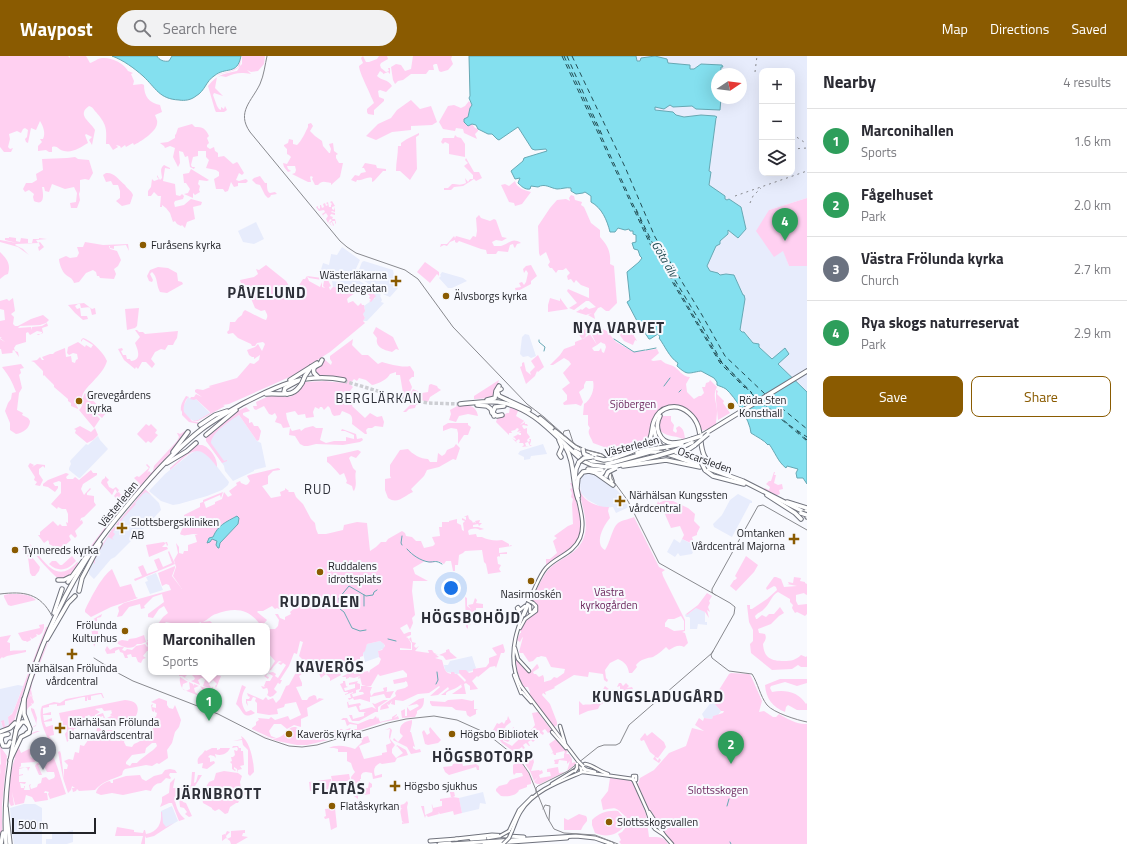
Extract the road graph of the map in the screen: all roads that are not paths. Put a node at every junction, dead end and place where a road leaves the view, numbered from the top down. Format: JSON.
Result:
{"nodes":[{"id":1,"x":322,"y":360,"type":"dead end"},
{"id":2,"x":807,"y":372,"type":"edge"},
{"id":3,"x":319,"y":377,"type":"junction"},
{"id":4,"x":300,"y":382,"type":"junction"},
{"id":5,"x":284,"y":384,"type":"junction"},
{"id":6,"x":266,"y":394,"type":"junction"},
{"id":7,"x":290,"y":394,"type":"junction"},
{"id":8,"x":485,"y":401,"type":"junction"},
{"id":9,"x":471,"y":404,"type":"junction"},
{"id":10,"x":234,"y":410,"type":"junction"},
{"id":11,"x":524,"y":410,"type":"junction"},
{"id":12,"x":493,"y":411,"type":"junction"},
{"id":13,"x":535,"y":414,"type":"junction"},
{"id":14,"x":502,"y":415,"type":"dead end"},
{"id":15,"x":656,"y":418,"type":"junction"},
{"id":16,"x":200,"y":424,"type":"dead end"},
{"id":17,"x":549,"y":428,"type":"junction"},
{"id":18,"x":555,"y":431,"type":"junction"},
{"id":19,"x":188,"y":432,"type":"dead end"},
{"id":20,"x":206,"y":435,"type":"dead end"},
{"id":21,"x":561,"y":440,"type":"junction"},
{"id":22,"x":196,"y":442,"type":"dead end"},
{"id":23,"x":693,"y":442,"type":"junction"},
{"id":24,"x":567,"y":446,"type":"junction"},
{"id":25,"x":583,"y":449,"type":"dead end"},
{"id":26,"x":592,"y":457,"type":"junction"},
{"id":27,"x":648,"y":458,"type":"junction"},
{"id":28,"x":167,"y":463,"type":"junction"},
{"id":29,"x":615,"y":463,"type":"junction"},
{"id":30,"x":607,"y":466,"type":"junction"},
{"id":31,"x":623,"y":466,"type":"junction"},
{"id":32,"x":161,"y":467,"type":"junction"},
{"id":33,"x":700,"y":467,"type":"junction"},
{"id":34,"x":593,"y":472,"type":"junction"},
{"id":35,"x":573,"y":474,"type":"junction"},
{"id":36,"x":743,"y":482,"type":"junction"},
{"id":37,"x":613,"y":483,"type":"junction"},
{"id":38,"x":578,"y":487,"type":"junction"},
{"id":39,"x":767,"y":495,"type":"junction"},
{"id":40,"x":578,"y":499,"type":"junction"},
{"id":41,"x":805,"y":514,"type":"edge"},
{"id":42,"x":101,"y":541,"type":"junction"},
{"id":43,"x":75,"y":572,"type":"junction"},
{"id":44,"x":58,"y":580,"type":"dead end"},
{"id":45,"x":68,"y":582,"type":"dead end"},
{"id":46,"x":62,"y":589,"type":"dead end"},
{"id":47,"x":79,"y":590,"type":"dead end"},
{"id":48,"x":66,"y":596,"type":"junction"},
{"id":49,"x":74,"y":596,"type":"dead end"},
{"id":50,"x":528,"y":600,"type":"junction"},
{"id":51,"x":532,"y":603,"type":"junction"},
{"id":52,"x":519,"y":627,"type":"junction"},
{"id":53,"x":46,"y":640,"type":"junction"},
{"id":54,"x":42,"y":645,"type":"junction"},
{"id":55,"x":515,"y":647,"type":"junction"},
{"id":56,"x":529,"y":671,"type":"dead end"},
{"id":57,"x":522,"y":691,"type":"junction"},
{"id":58,"x":24,"y":698,"type":"junction"},
{"id":59,"x":539,"y":710,"type":"junction"},
{"id":60,"x":16,"y":722,"type":"junction"},
{"id":61,"x":560,"y":726,"type":"dead end"},
{"id":62,"x":30,"y":728,"type":"junction"},
{"id":63,"x":35,"y":728,"type":"dead end"},
{"id":64,"x":15,"y":731,"type":"junction"},
{"id":65,"x":28,"y":732,"type":"junction"},
{"id":66,"x":552,"y":732,"type":"dead end"},
{"id":67,"x":8,"y":734,"type":"dead end"},
{"id":68,"x":1,"y":735,"type":"edge"},
{"id":69,"x":0,"y":744,"type":"edge"},
{"id":70,"x":568,"y":749,"type":"junction"},
{"id":71,"x":9,"y":761,"type":"junction"},
{"id":72,"x":577,"y":762,"type":"junction"},
{"id":73,"x":582,"y":769,"type":"junction"},
{"id":74,"x":608,"y":774,"type":"junction"},
{"id":75,"x":634,"y":779,"type":"junction"},
{"id":76,"x":552,"y":784,"type":"junction"},
{"id":77,"x":5,"y":806,"type":"junction"},
{"id":78,"x":511,"y":831,"type":"junction"},
{"id":79,"x":486,"y":838,"type":"junction"},
{"id":80,"x":534,"y":838,"type":"junction"},
{"id":81,"x":456,"y":839,"type":"junction"},
{"id":82,"x":431,"y":840,"type":"dead end"},
{"id":83,"x":502,"y":843,"type":"edge"},
{"id":84,"x":7,"y":844,"type":"edge"},
{"id":85,"x":439,"y":844,"type":"edge"},
{"id":86,"x":450,"y":844,"type":"edge"},
{"id":87,"x":484,"y":844,"type":"edge"},
{"id":88,"x":494,"y":844,"type":"edge"},
{"id":89,"x":608,"y":844,"type":"edge"},
{"id":90,"x":612,"y":844,"type":"edge"},
{"id":91,"x":672,"y":844,"type":"edge"}],
"edges":[{"from":1,"to":3,"type":"highway"},
{"from":2,"to":23,"type":"highway","name":"Västerleden","bridge":true},
{"from":2,"to":23,"type":"highway","name":"Västerleden","bridge":true},
{"from":3,"to":4,"type":"highway","name":"Västerleden"},
{"from":3,"to":5,"type":"highway","name":"Västerleden"},
{"from":4,"to":5,"type":"highway","bridge":true},
{"from":4,"to":6,"type":"highway","name":"Västerleden"},
{"from":4,"to":7,"type":"highway"},
{"from":4,"to":7,"type":"highway"},
{"from":5,"to":10,"type":"highway","name":"Västerleden"},
{"from":6,"to":7,"type":"highway"},
{"from":6,"to":10,"type":"highway","name":"Västerleden"},
{"from":8,"to":9,"type":"highway","name":"Västerleden"},
{"from":8,"to":13,"type":"highway","name":"Västerleden"},
{"from":8,"to":13,"type":"highway"},
{"from":9,"to":11,"type":"highway","name":"Västerleden"},
{"from":9,"to":12,"type":"highway"},
{"from":10,"to":16,"type":"highway"},
{"from":10,"to":20,"type":"highway"},
{"from":10,"to":28,"type":"highway","name":"Västerleden"},
{"from":10,"to":32,"type":"highway","name":"Västerleden"},
{"from":11,"to":12,"type":"highway"},
{"from":11,"to":17,"type":"highway","name":"Västerleden"},
{"from":12,"to":14,"type":"highway"},
{"from":13,"to":18,"type":"highway","name":"Västerleden"},
{"from":15,"to":23,"type":"highway"},
{"from":15,"to":29,"type":"highway"},
{"from":15,"to":36,"type":"highway"},
{"from":17,"to":21,"type":"highway","name":"Västerleden"},
{"from":17,"to":35,"type":"highway"},
{"from":18,"to":30,"type":"highway","name":"Västerleden"},
{"from":18,"to":30,"type":"highway"},
{"from":19,"to":32,"type":"highway"},
{"from":21,"to":24,"type":"highway","name":"Västerleden"},
{"from":21,"to":35,"type":"highway"},
{"from":22,"to":28,"type":"highway"},
{"from":23,"to":27,"type":"highway","name":"Västerleden","bridge":true},
{"from":23,"to":29,"type":"highway","name":"Västerleden","bridge":true},
{"from":23,"to":36,"type":"highway","bridge":true},
{"from":24,"to":30,"type":"highway","name":"Västerleden"},
{"from":24,"to":30,"type":"highway","name":"Västerleden"},
{"from":25,"to":26,"type":"highway","bridge":true},
{"from":26,"to":29,"type":"highway","bridge":true},
{"from":26,"to":40,"type":"highway","bridge":true},
{"from":27,"to":29,"type":"highway"},
{"from":27,"to":31,"type":"highway"},
{"from":28,"to":42,"type":"highway","name":"Västerleden"},
{"from":29,"to":30,"type":"highway","bridge":true},
{"from":29,"to":30,"type":"highway","name":"Västerleden","bridge":true},
{"from":29,"to":31,"type":"highway"},
{"from":29,"to":33,"type":"highway","name":"Oscarsleden"},
{"from":29,"to":36,"type":"highway","name":"Oscarsleden"},
{"from":29,"to":37,"type":"highway","bridge":true},
{"from":30,"to":34,"type":"highway"},
{"from":30,"to":37,"type":"highway"},
{"from":30,"to":38,"type":"highway"},
{"from":31,"to":33,"type":"highway"},
{"from":32,"to":42,"type":"highway","name":"Västerleden"},
{"from":33,"to":36,"type":"highway","name":"Oscarsleden"},
{"from":34,"to":37,"type":"highway"},
{"from":34,"to":38,"type":"highway"},
{"from":35,"to":40,"type":"highway"},
{"from":36,"to":39,"type":"highway","name":"Oscarsleden"},
{"from":36,"to":41,"type":"highway","name":"Oscarsleden"},
{"from":38,"to":50,"type":"main road"},
{"from":39,"to":41,"type":"highway","name":"Oscarsleden"},
{"from":39,"to":41,"type":"highway"},
{"from":40,"to":50,"type":"main road"},
{"from":42,"to":43,"type":"highway"},
{"from":42,"to":47,"type":"highway"},
{"from":42,"to":48,"type":"highway","name":"Västerleden"},
{"from":43,"to":44,"type":"highway"},
{"from":43,"to":45,"type":"highway"},
{"from":46,"to":54,"type":"highway"},
{"from":48,"to":53,"type":"highway","name":"Västerleden"},
{"from":48,"to":54,"type":"highway","name":"Västerleden"},
{"from":49,"to":53,"type":"highway"},
{"from":50,"to":51,"type":"main road","bridge":true},
{"from":50,"to":51,"type":"main road"},
{"from":50,"to":52,"type":"main road"},
{"from":50,"to":52,"type":"main road"},
{"from":51,"to":52,"type":"main road"},
{"from":52,"to":55,"type":"main road"},
{"from":52,"to":57,"type":"main road"},
{"from":53,"to":58,"type":"highway","name":"Västerleden"},
{"from":54,"to":60,"type":"highway","name":"Västerleden"},
{"from":55,"to":56,"type":"main road"},
{"from":55,"to":57,"type":"main road"},
{"from":57,"to":59,"type":"main road"},
{"from":57,"to":59,"type":"main road"},
{"from":58,"to":62,"type":"highway"},
{"from":58,"to":64,"type":"highway","name":"Västerleden"},
{"from":59,"to":70,"type":"main road"},
{"from":60,"to":64,"type":"highway","name":"Västerleden"},
{"from":60,"to":68,"type":"highway"},
{"from":61,"to":70,"type":"main road"},
{"from":62,"to":63,"type":"highway"},
{"from":62,"to":65,"type":"highway"},
{"from":64,"to":65,"type":"highway"},
{"from":64,"to":68,"type":"highway"},
{"from":64,"to":71,"type":"highway","name":"Västerleden"},
{"from":65,"to":71,"type":"highway"},
{"from":66,"to":70,"type":"main road"},
{"from":67,"to":68,"type":"highway"},
{"from":69,"to":71,"type":"highway"},
{"from":70,"to":72,"type":"main road"},
{"from":71,"to":77,"type":"highway","name":"Västerleden"},
{"from":72,"to":73,"type":"main road","bridge":true},
{"from":72,"to":76,"type":"main road","bridge":true},
{"from":73,"to":74,"type":"main road"},
{"from":73,"to":74,"type":"main road"},
{"from":73,"to":75,"type":"main road"},
{"from":73,"to":76,"type":"main road"},
{"from":73,"to":78,"type":"main road"},
{"from":74,"to":75,"type":"main road"},
{"from":75,"to":91,"type":"main road"},
{"from":76,"to":78,"type":"main road"},
{"from":77,"to":84,"type":"highway","name":"Västerleden"},
{"from":77,"to":84,"type":"highway"},
{"from":77,"to":84,"type":"highway"},
{"from":78,"to":79,"type":"main road","bridge":true},
{"from":78,"to":83,"type":"main road","bridge":true},
{"from":79,"to":81,"type":"main road"},
{"from":79,"to":85,"type":"main road"},
{"from":80,"to":81,"type":"main road"},
{"from":80,"to":86,"type":"main road"},
{"from":80,"to":90,"type":"main road"},
{"from":81,"to":82,"type":"main road"},
{"from":83,"to":87,"type":"main road"},
{"from":83,"to":88,"type":"main road"},
{"from":83,"to":89,"type":"main road"}]}
